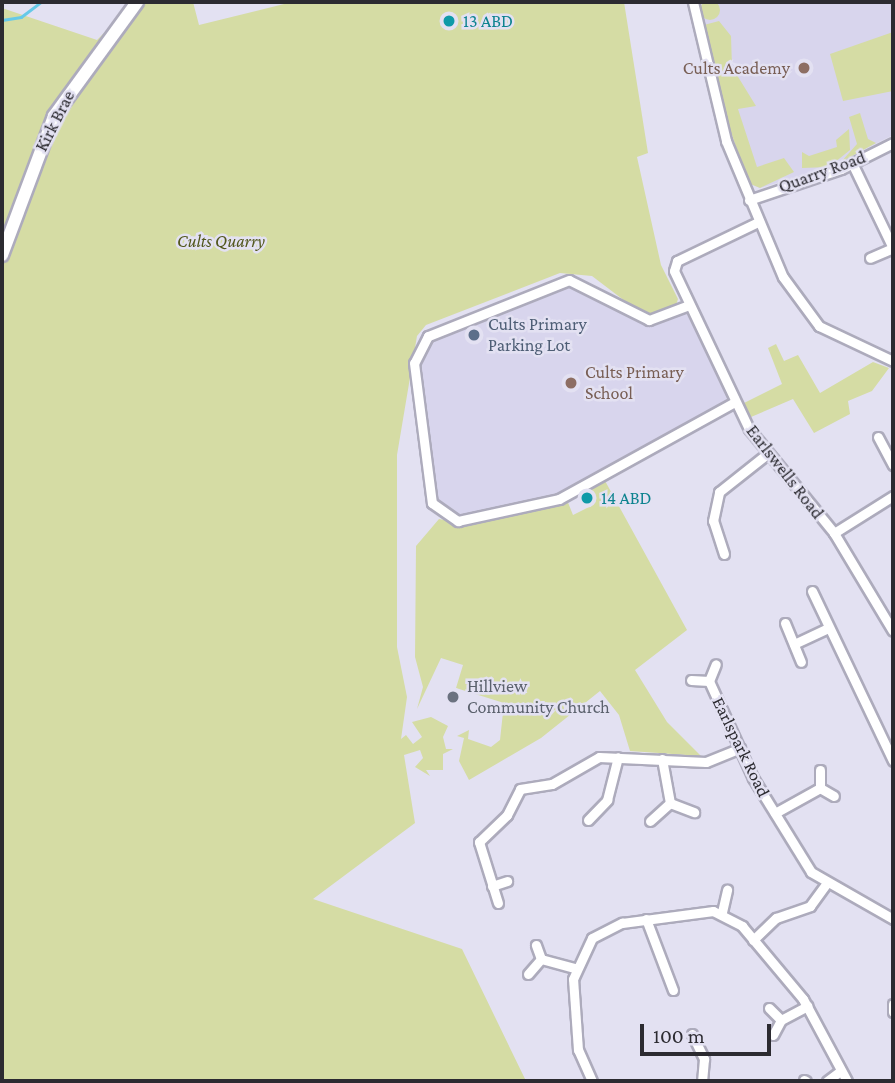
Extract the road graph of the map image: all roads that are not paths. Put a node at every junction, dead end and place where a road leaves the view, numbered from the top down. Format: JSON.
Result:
{"nodes":[{"id":1,"x":137,"y":2,"type":"edge"},
{"id":2,"x":693,"y":2,"type":"edge"},
{"id":3,"x":893,"y":143,"type":"edge"},
{"id":4,"x":853,"y":164,"type":"junction"},
{"id":5,"x":749,"y":200,"type":"junction"},
{"id":6,"x":758,"y":222,"type":"junction"},
{"id":7,"x":2,"y":255,"type":"edge"},
{"id":8,"x":870,"y":258,"type":"dead end"},
{"id":9,"x":689,"y":305,"type":"junction"},
{"id":10,"x":893,"y":361,"type":"edge"},
{"id":11,"x":736,"y":402,"type":"junction"},
{"id":12,"x":878,"y":436,"type":"dead end"},
{"id":13,"x":766,"y":454,"type":"junction"},
{"id":14,"x":893,"y":465,"type":"edge"},
{"id":15,"x":893,"y":496,"type":"edge"},
{"id":16,"x":834,"y":533,"type":"junction"},
{"id":17,"x":724,"y":554,"type":"dead end"},
{"id":18,"x":812,"y":591,"type":"dead end"},
{"id":19,"x":785,"y":623,"type":"dead end"},
{"id":20,"x":828,"y":628,"type":"junction"},
{"id":21,"x":893,"y":631,"type":"edge"},
{"id":22,"x":794,"y":643,"type":"junction"},
{"id":23,"x":801,"y":662,"type":"dead end"},
{"id":24,"x":716,"y":664,"type":"dead end"},
{"id":25,"x":691,"y":680,"type":"dead end"},
{"id":26,"x":709,"y":681,"type":"junction"},
{"id":27,"x":740,"y":748,"type":"junction"},
{"id":28,"x":618,"y":757,"type":"junction"},
{"id":29,"x":662,"y":759,"type":"junction"},
{"id":30,"x":893,"y":761,"type":"edge"},
{"id":31,"x":820,"y":770,"type":"dead end"},
{"id":32,"x":820,"y":788,"type":"junction"},
{"id":33,"x":834,"y":796,"type":"dead end"},
{"id":34,"x":670,"y":803,"type":"junction"},
{"id":35,"x":694,"y":812,"type":"dead end"},
{"id":36,"x":775,"y":813,"type":"junction"},
{"id":37,"x":588,"y":820,"type":"dead end"},
{"id":38,"x":650,"y":821,"type":"dead end"},
{"id":39,"x":507,"y":881,"type":"dead end"},
{"id":40,"x":827,"y":883,"type":"junction"},
{"id":41,"x":492,"y":886,"type":"junction"},
{"id":42,"x":727,"y":890,"type":"dead end"},
{"id":43,"x":498,"y":903,"type":"dead end"},
{"id":44,"x":722,"y":912,"type":"junction"},
{"id":45,"x":646,"y":919,"type":"junction"},
{"id":46,"x":893,"y":919,"type":"edge"},
{"id":47,"x":753,"y":940,"type":"junction"},
{"id":48,"x":536,"y":945,"type":"dead end"},
{"id":49,"x":541,"y":959,"type":"junction"},
{"id":50,"x":575,"y":968,"type":"junction"},
{"id":51,"x":528,"y":974,"type":"dead end"},
{"id":52,"x":673,"y":990,"type":"dead end"},
{"id":53,"x":893,"y":1004,"type":"edge"},
{"id":54,"x":807,"y":1006,"type":"junction"},
{"id":55,"x":769,"y":1008,"type":"dead end"},
{"id":56,"x":893,"y":1012,"type":"edge"},
{"id":57,"x":780,"y":1020,"type":"junction"},
{"id":58,"x":692,"y":1034,"type":"dead end"},
{"id":59,"x":773,"y":1035,"type":"dead end"},
{"id":60,"x":839,"y":1072,"type":"junction"},
{"id":61,"x":592,"y":1081,"type":"edge"},
{"id":62,"x":702,"y":1081,"type":"edge"},
{"id":63,"x":827,"y":1081,"type":"edge"},
{"id":64,"x":847,"y":1081,"type":"edge"}],
"edges":[{"from":1,"to":7,"type":"street","name":"Kirk Brae"},
{"from":2,"to":5,"type":"street"},
{"from":3,"to":4,"type":"street","name":"Quarry Road"},
{"from":4,"to":5,"type":"street","name":"Quarry Road"},
{"from":4,"to":8,"type":"street"},
{"from":5,"to":6,"type":"street"},
{"from":6,"to":9,"type":"street","name":"Earlswells Road"},
{"from":6,"to":10,"type":"street"},
{"from":9,"to":11,"type":"street","name":"Earlswells Road"},
{"from":9,"to":11,"type":"street"},
{"from":11,"to":13,"type":"street","name":"Earlswells Road"},
{"from":12,"to":14,"type":"street"},
{"from":13,"to":16,"type":"street","name":"Earlswells Road"},
{"from":13,"to":17,"type":"street"},
{"from":15,"to":16,"type":"street"},
{"from":16,"to":21,"type":"street","name":"Earlswells Road"},
{"from":18,"to":20,"type":"street"},
{"from":19,"to":22,"type":"street"},
{"from":20,"to":22,"type":"street"},
{"from":20,"to":30,"type":"street"},
{"from":22,"to":23,"type":"street"},
{"from":24,"to":26,"type":"street","name":"Earlspark Road"},
{"from":25,"to":26,"type":"street","name":"Earlspark Road"},
{"from":26,"to":27,"type":"street","name":"Earlspark Road"},
{"from":27,"to":29,"type":"street"},
{"from":27,"to":36,"type":"street","name":"Earlspark Road"},
{"from":28,"to":29,"type":"street"},
{"from":28,"to":37,"type":"street"},
{"from":28,"to":41,"type":"street"},
{"from":29,"to":34,"type":"street"},
{"from":31,"to":32,"type":"street"},
{"from":32,"to":33,"type":"street"},
{"from":32,"to":36,"type":"street","name":"Earlspark Road"},
{"from":34,"to":35,"type":"street"},
{"from":34,"to":38,"type":"street"},
{"from":36,"to":40,"type":"street","name":"Earlspark Road"},
{"from":39,"to":41,"type":"street"},
{"from":40,"to":46,"type":"street","name":"Earlspark Road"},
{"from":40,"to":47,"type":"street"},
{"from":41,"to":43,"type":"street"},
{"from":42,"to":44,"type":"street"},
{"from":44,"to":45,"type":"street"},
{"from":44,"to":47,"type":"street"},
{"from":45,"to":50,"type":"street"},
{"from":45,"to":52,"type":"street"},
{"from":47,"to":54,"type":"street"},
{"from":48,"to":49,"type":"street"},
{"from":49,"to":50,"type":"street"},
{"from":49,"to":51,"type":"street"},
{"from":50,"to":61,"type":"street"},
{"from":53,"to":56,"type":"street"},
{"from":54,"to":57,"type":"street"},
{"from":54,"to":60,"type":"street"},
{"from":55,"to":57,"type":"street"},
{"from":57,"to":59,"type":"street"},
{"from":58,"to":62,"type":"street"},
{"from":60,"to":63,"type":"street"},
{"from":60,"to":64,"type":"street"}]}
